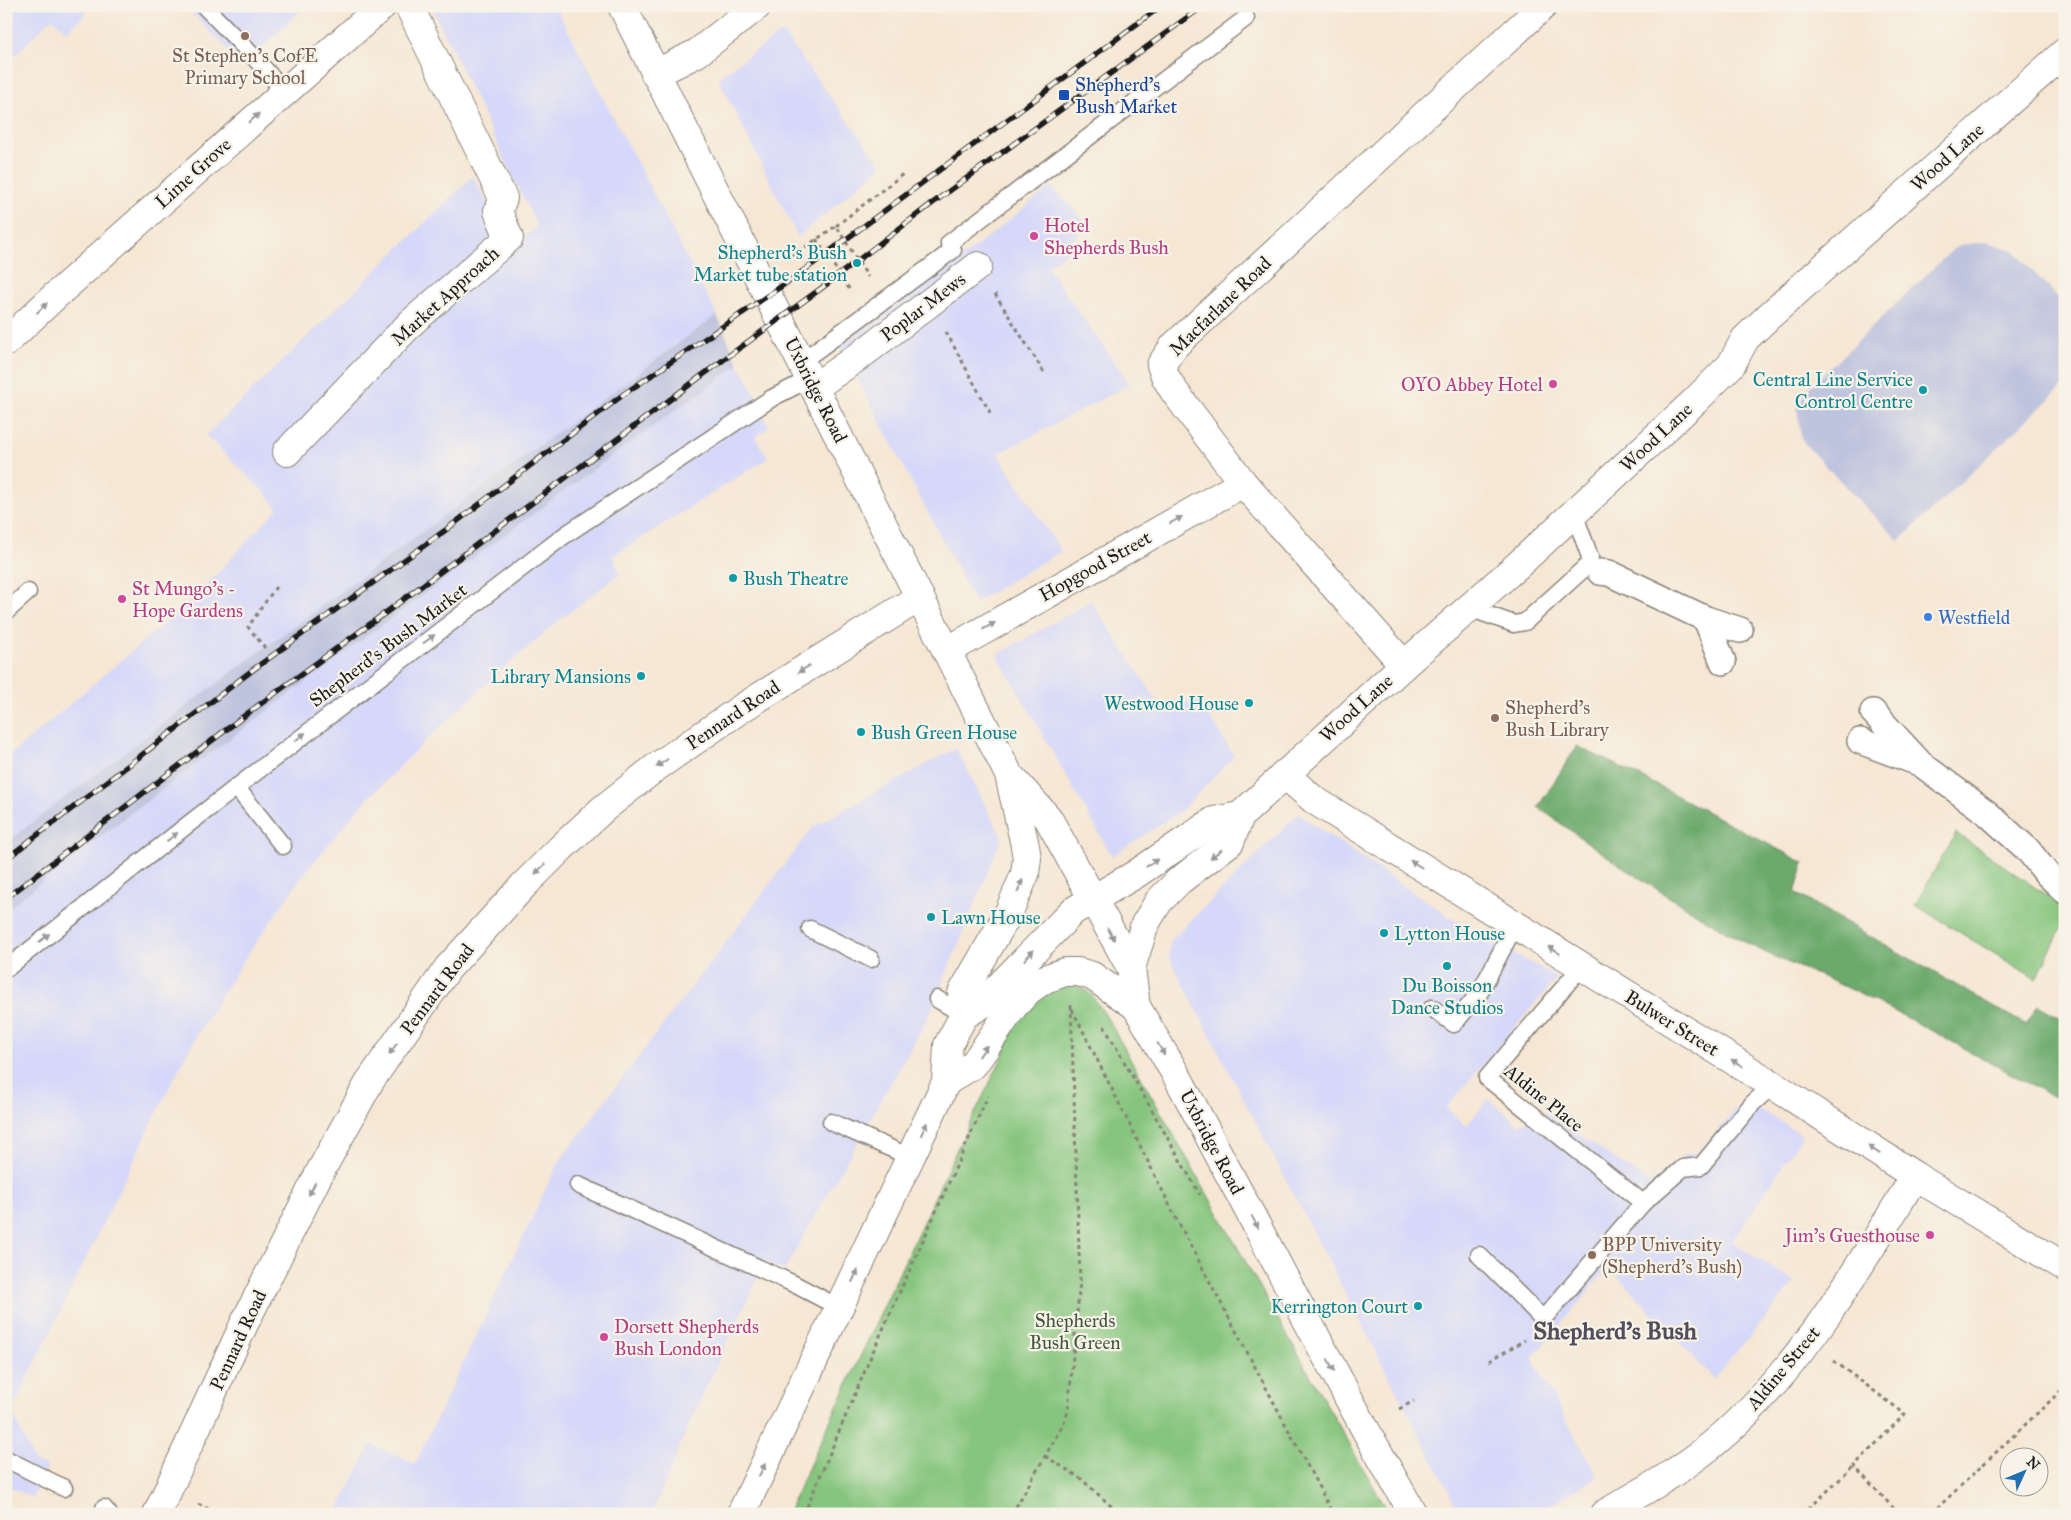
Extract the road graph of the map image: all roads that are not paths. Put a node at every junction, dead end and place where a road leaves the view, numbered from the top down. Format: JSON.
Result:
{"nodes":[{"id":1,"x":204,"y":6,"type":"edge"},
{"id":2,"x":382,"y":6,"type":"edge"},
{"id":3,"x":409,"y":6,"type":"edge"},
{"id":4,"x":622,"y":6,"type":"edge"},
{"id":5,"x":757,"y":6,"type":"edge"},
{"id":6,"x":1543,"y":6,"type":"edge"},
{"id":7,"x":1246,"y":18,"type":"dead end"},
{"id":8,"x":2065,"y":52,"type":"edge"},
{"id":9,"x":655,"y":74,"type":"junction"},
{"id":10,"x":284,"y":91,"type":"junction"},
{"id":11,"x":978,"y":266,"type":"road end"},
{"id":12,"x":6,"y":342,"type":"edge"},
{"id":13,"x":809,"y":375,"type":"junction"},
{"id":14,"x":287,"y":452,"type":"dead end"},
{"id":15,"x":1243,"y":482,"type":"junction"},
{"id":16,"x":1574,"y":513,"type":"junction"},
{"id":17,"x":1600,"y":572,"type":"dead end"},
{"id":18,"x":28,"y":592,"type":"dead end"},
{"id":19,"x":920,"y":597,"type":"junction"},
{"id":20,"x":1469,"y":608,"type":"junction"},
{"id":21,"x":6,"y":612,"type":"edge"},
{"id":22,"x":1706,"y":620,"type":"junction"},
{"id":23,"x":1740,"y":630,"type":"dead end"},
{"id":24,"x":947,"y":651,"type":"junction"},
{"id":25,"x":1723,"y":662,"type":"dead end"},
{"id":26,"x":1404,"y":665,"type":"junction"},
{"id":27,"x":1873,"y":712,"type":"dead end"},
{"id":28,"x":1860,"y":740,"type":"dead end"},
{"id":29,"x":1921,"y":764,"type":"junction"},
{"id":30,"x":1284,"y":774,"type":"junction"},
{"id":31,"x":1009,"y":775,"type":"junction"},
{"id":32,"x":236,"y":787,"type":"junction"},
{"id":33,"x":1240,"y":816,"type":"junction"},
{"id":34,"x":283,"y":846,"type":"dead end"},
{"id":35,"x":2065,"y":891,"type":"edge"},
{"id":36,"x":1092,"y":900,"type":"junction"},
{"id":37,"x":1515,"y":925,"type":"junction"},
{"id":38,"x":810,"y":929,"type":"dead end"},
{"id":39,"x":871,"y":959,"type":"dead end"},
{"id":40,"x":1582,"y":966,"type":"junction"},
{"id":41,"x":1131,"y":968,"type":"junction"},
{"id":42,"x":6,"y":969,"type":"edge"},
{"id":43,"x":937,"y":999,"type":"dead end"},
{"id":44,"x":1136,"y":1006,"type":"junction"},
{"id":45,"x":1432,"y":1008,"type":"dead end"},
{"id":46,"x":964,"y":1015,"type":"junction"},
{"id":47,"x":946,"y":1082,"type":"junction"},
{"id":48,"x":1773,"y":1085,"type":"junction"},
{"id":49,"x":831,"y":1122,"type":"dead end"},
{"id":50,"x":910,"y":1157,"type":"junction"},
{"id":51,"x":1915,"y":1176,"type":"junction"},
{"id":52,"x":578,"y":1186,"type":"dead end"},
{"id":53,"x":1643,"y":1203,"type":"junction"},
{"id":54,"x":1479,"y":1255,"type":"dead end"},
{"id":55,"x":2065,"y":1267,"type":"edge"},
{"id":56,"x":840,"y":1308,"type":"junction"},
{"id":57,"x":6,"y":1459,"type":"edge"},
{"id":58,"x":64,"y":1488,"type":"dead end"},
{"id":59,"x":157,"y":1514,"type":"edge"},
{"id":60,"x":741,"y":1514,"type":"edge"},
{"id":61,"x":1413,"y":1514,"type":"edge"},
{"id":62,"x":1604,"y":1514,"type":"edge"}],
"edges":[{"from":1,"to":10,"type":"lane"},
{"from":2,"to":10,"type":"street","name":"Lime Grove"},
{"from":3,"to":14,"type":"street","name":"Market Approach"},
{"from":4,"to":9,"type":"street","name":"Uxbridge Road"},
{"from":5,"to":9,"type":"street"},
{"from":6,"to":15,"type":"street","name":"Macfarlane Road"},
{"from":7,"to":13,"type":"lane","name":"Shepherd's Bush Market"},
{"from":8,"to":16,"type":"street","name":"Wood Lane"},
{"from":9,"to":13,"type":"street","name":"Uxbridge Road"},
{"from":12,"to":10,"type":"street","name":"Lime Grove","one_way":true},
{"from":11,"to":13,"type":"street","name":"Poplar Mews"},
{"from":13,"to":19,"type":"street","name":"Uxbridge Road"},
{"from":32,"to":13,"type":"lane","name":"Shepherd's Bush Market","one_way":true},
{"from":24,"to":15,"type":"street","name":"Hopgood Street","one_way":true},
{"from":15,"to":26,"type":"street","name":"Macfarlane Road"},
{"from":16,"to":20,"type":"street","name":"Wood Lane"},
{"from":16,"to":20,"type":"lane"},
{"from":17,"to":22,"type":"street"},
{"from":18,"to":21,"type":"lane"},
{"from":19,"to":24,"type":"street","name":"Uxbridge Road"},
{"from":19,"to":59,"type":"street","name":"Pennard Road","one_way":true},
{"from":20,"to":26,"type":"street","name":"Wood Lane"},
{"from":22,"to":23,"type":"street"},
{"from":22,"to":25,"type":"street"},
{"from":24,"to":31,"type":"street","name":"Uxbridge Road"},
{"from":26,"to":30,"type":"street","name":"Wood Lane"},
{"from":27,"to":29,"type":"street"},
{"from":28,"to":29,"type":"street"},
{"from":29,"to":35,"type":"street"},
{"from":30,"to":33,"type":"street","name":"Wood Lane"},
{"from":37,"to":30,"type":"street","name":"Bulwer Street","one_way":true},
{"from":31,"to":36,"type":"street","name":"Uxbridge Road"},
{"from":46,"to":31,"type":"street","name":"Uxbridge Road","one_way":true},
{"from":32,"to":34,"type":"lane"},
{"from":42,"to":32,"type":"lane","name":"Shepherd's Bush Market","one_way":true},
{"from":36,"to":33,"type":"street","one_way":true},
{"from":33,"to":41,"type":"street","name":"Wood Lane","one_way":true},
{"from":36,"to":41,"type":"street","name":"Uxbridge Road","one_way":true},
{"from":46,"to":36,"type":"street","one_way":true},
{"from":40,"to":37,"type":"street","name":"Bulwer Street","one_way":true},
{"from":37,"to":45,"type":"lane"},
{"from":38,"to":39,"type":"lane"},
{"from":48,"to":40,"type":"street","name":"Bulwer Street","one_way":true},
{"from":40,"to":53,"type":"lane","name":"Aldine Place"},
{"from":41,"to":44,"type":"street","name":"Uxbridge Road"},
{"from":43,"to":46,"type":"lane"},
{"from":47,"to":44,"type":"street","one_way":true},
{"from":44,"to":61,"type":"street","name":"Uxbridge Road","one_way":true},
{"from":46,"to":47,"type":"street"},
{"from":50,"to":47,"type":"street","one_way":true},
{"from":51,"to":48,"type":"street","name":"Bulwer Street","one_way":true},
{"from":48,"to":53,"type":"lane"},
{"from":49,"to":50,"type":"lane"},
{"from":56,"to":50,"type":"street","one_way":true},
{"from":51,"to":55,"type":"street","name":"Bulwer Street"},
{"from":51,"to":62,"type":"street","name":"Aldine Street"},
{"from":52,"to":56,"type":"lane"},
{"from":53,"to":54,"type":"lane"},
{"from":60,"to":56,"type":"street","one_way":true},
{"from":57,"to":58,"type":"lane"}]}
